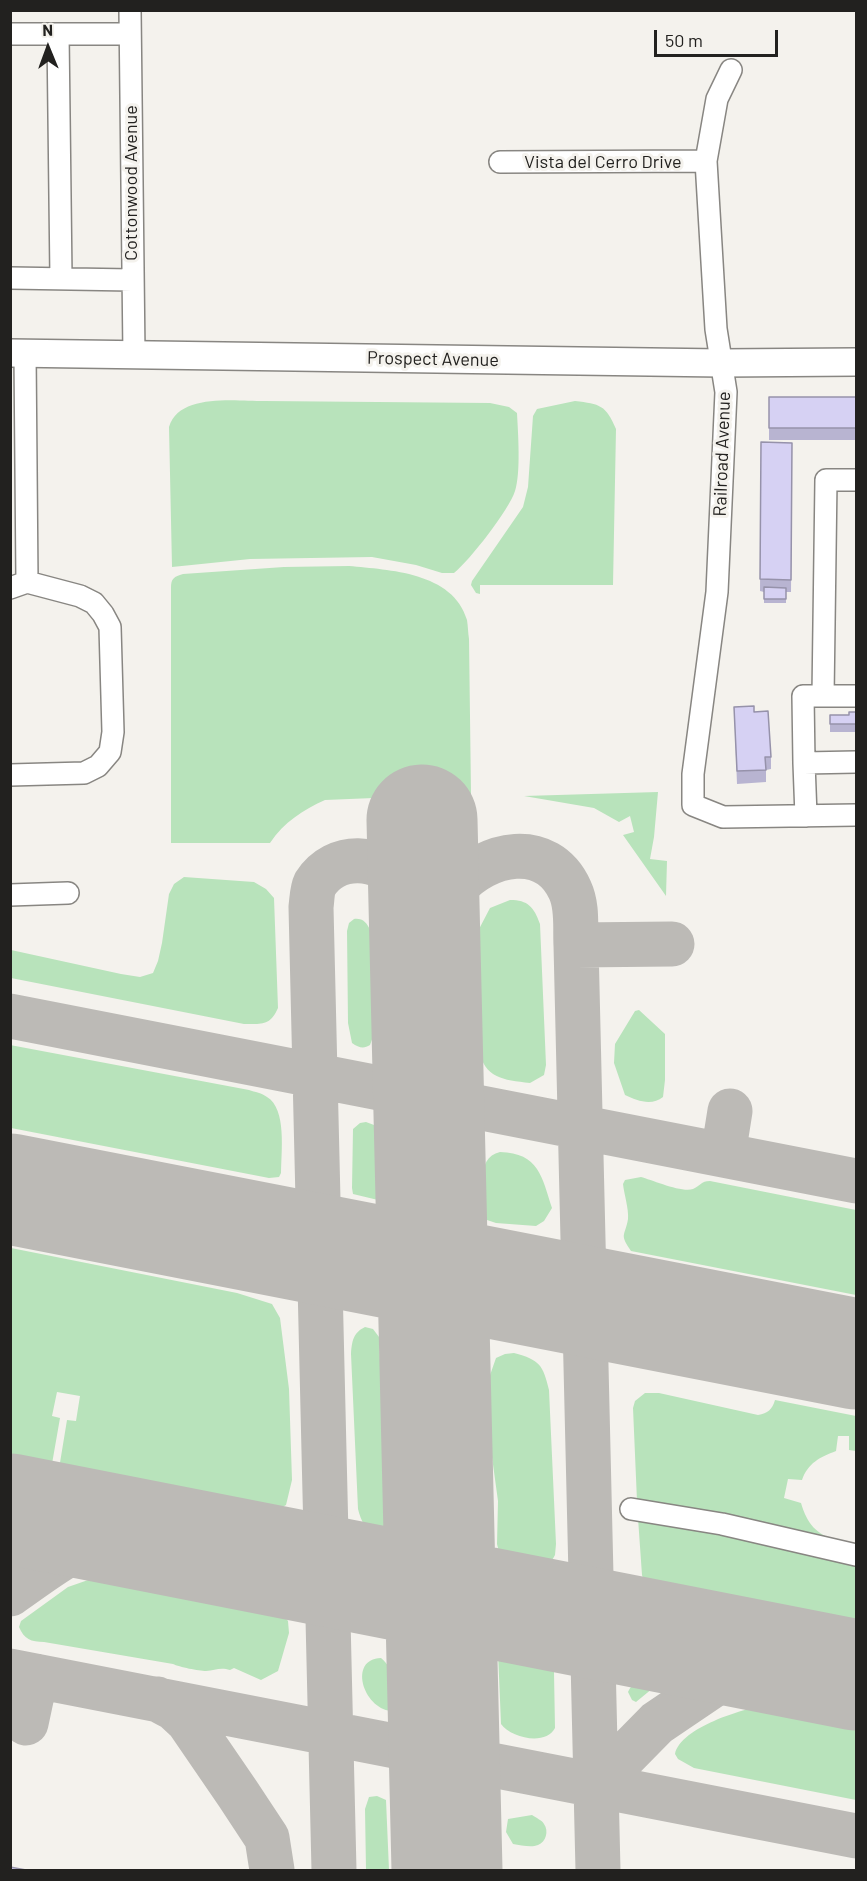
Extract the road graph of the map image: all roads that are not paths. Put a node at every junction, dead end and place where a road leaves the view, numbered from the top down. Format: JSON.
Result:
{"nodes":[{"id":1,"x":130,"y":10,"type":"edge"},
{"id":2,"x":10,"y":34,"type":"edge"},
{"id":3,"x":58,"y":34,"type":"junction"},
{"id":4,"x":130,"y":34,"type":"junction"},
{"id":5,"x":731,"y":70,"type":"dead end"},
{"id":6,"x":706,"y":161,"type":"junction"},
{"id":7,"x":500,"y":162,"type":"dead end"},
{"id":8,"x":10,"y":278,"type":"edge"},
{"id":9,"x":61,"y":278,"type":"junction"},
{"id":10,"x":132,"y":280,"type":"junction"},
{"id":11,"x":18,"y":353,"type":"edge"},
{"id":12,"x":134,"y":356,"type":"junction"},
{"id":13,"x":856,"y":362,"type":"edge"},
{"id":14,"x":721,"y":363,"type":"junction"},
{"id":15,"x":856,"y":480,"type":"edge"},
{"id":16,"x":19,"y":585,"type":"edge"},
{"id":17,"x":823,"y":696,"type":"junction"},
{"id":18,"x":856,"y":696,"type":"edge"},
{"id":19,"x":856,"y":762,"type":"edge"},
{"id":20,"x":804,"y":763,"type":"junction"},
{"id":21,"x":10,"y":775,"type":"edge"},
{"id":22,"x":856,"y":815,"type":"edge"},
{"id":23,"x":806,"y":816,"type":"junction"},
{"id":24,"x":68,"y":893,"type":"dead end"},
{"id":25,"x":10,"y":895,"type":"edge"},
{"id":26,"x":631,"y":1509,"type":"dead end"},
{"id":27,"x":856,"y":1555,"type":"edge"}],
"edges":[{"from":1,"to":4,"type":"street","name":"Cottonwood Avenue"},
{"from":2,"to":3,"type":"street"},
{"from":3,"to":4,"type":"street"},
{"from":3,"to":9,"type":"street"},
{"from":4,"to":10,"type":"street","name":"Cottonwood Avenue"},
{"from":5,"to":6,"type":"street","name":"Railroad Avenue"},
{"from":6,"to":7,"type":"street","name":"Vista del Cerro Drive"},
{"from":6,"to":14,"type":"street","name":"Railroad Avenue"},
{"from":8,"to":9,"type":"street"},
{"from":9,"to":10,"type":"street"},
{"from":10,"to":12,"type":"street","name":"Cottonwood Avenue"},
{"from":11,"to":12,"type":"main road","name":"Prospect Avenue"},
{"from":11,"to":16,"type":"street"},
{"from":12,"to":14,"type":"main road","name":"Prospect Avenue"},
{"from":13,"to":14,"type":"main road","name":"Prospect Avenue"},
{"from":14,"to":23,"type":"street","name":"Railroad Avenue"},
{"from":15,"to":17,"type":"street"},
{"from":16,"to":21,"type":"street"},
{"from":17,"to":18,"type":"street"},
{"from":17,"to":20,"type":"street"},
{"from":19,"to":20,"type":"street"},
{"from":20,"to":23,"type":"street"},
{"from":22,"to":23,"type":"street"},
{"from":24,"to":25,"type":"street"},
{"from":26,"to":27,"type":"street"}]}
